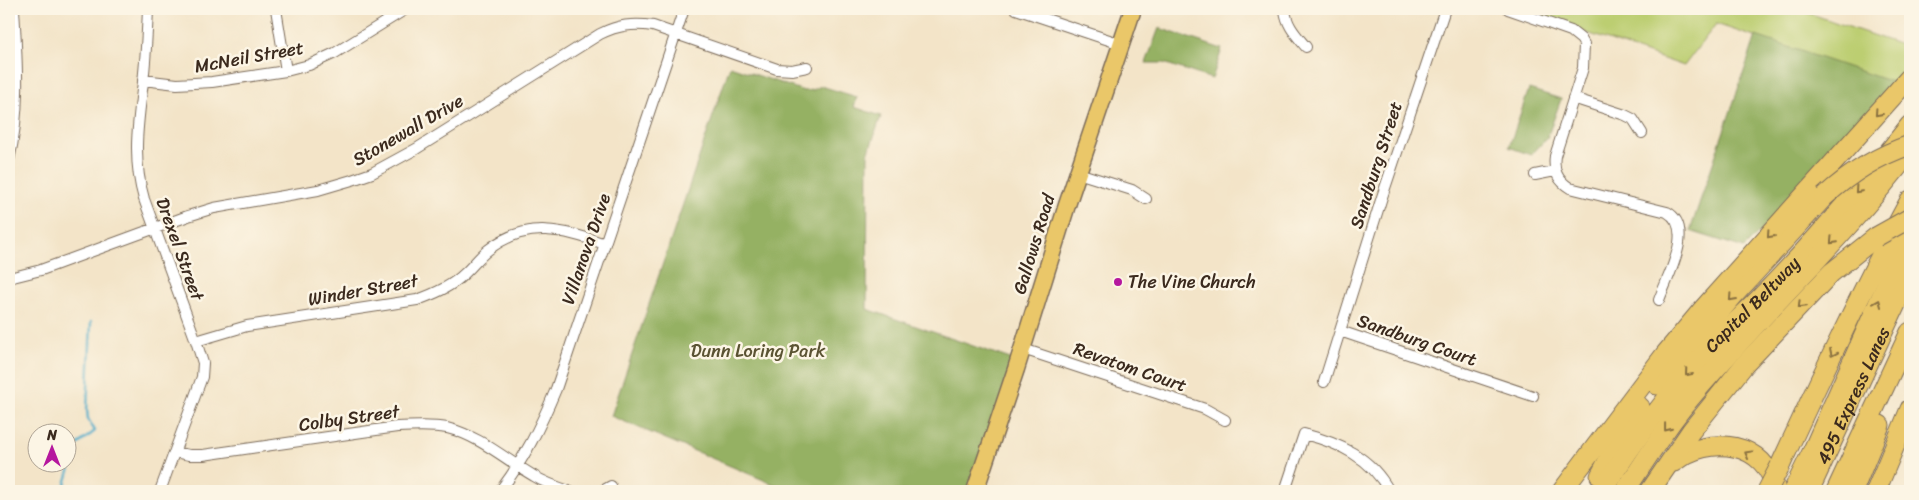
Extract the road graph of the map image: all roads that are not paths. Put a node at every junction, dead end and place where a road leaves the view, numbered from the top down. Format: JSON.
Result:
{"nodes":[{"id":1,"x":14,"y":9,"type":"edge"},
{"id":2,"x":148,"y":9,"type":"edge"},
{"id":3,"x":276,"y":9,"type":"edge"},
{"id":4,"x":406,"y":9,"type":"edge"},
{"id":5,"x":684,"y":9,"type":"edge"},
{"id":6,"x":1016,"y":9,"type":"edge"},
{"id":7,"x":1133,"y":9,"type":"edge"},
{"id":8,"x":1285,"y":9,"type":"edge"},
{"id":9,"x":1445,"y":9,"type":"edge"},
{"id":10,"x":1508,"y":9,"type":"edge"},
{"id":11,"x":676,"y":33,"type":"junction"},
{"id":12,"x":1121,"y":44,"type":"junction"},
{"id":13,"x":1306,"y":47,"type":"dead end"},
{"id":14,"x":807,"y":66,"type":"dead end"},
{"id":15,"x":286,"y":71,"type":"junction"},
{"id":16,"x":1910,"y":76,"type":"edge"},
{"id":17,"x":143,"y":80,"type":"junction"},
{"id":18,"x":1574,"y":98,"type":"junction"},
{"id":19,"x":1910,"y":125,"type":"edge"},
{"id":20,"x":1642,"y":133,"type":"dead end"},
{"id":21,"x":1910,"y":145,"type":"edge"},
{"id":22,"x":1910,"y":151,"type":"edge"},
{"id":23,"x":9,"y":160,"type":"edge"},
{"id":24,"x":1555,"y":171,"type":"junction"},
{"id":25,"x":1078,"y":173,"type":"junction"},
{"id":26,"x":1536,"y":175,"type":"dead end"},
{"id":27,"x":1146,"y":199,"type":"dead end"},
{"id":28,"x":1910,"y":200,"type":"edge"},
{"id":29,"x":1910,"y":218,"type":"edge"},
{"id":30,"x":154,"y":228,"type":"junction"},
{"id":31,"x":1910,"y":232,"type":"edge"},
{"id":32,"x":605,"y":244,"type":"junction"},
{"id":33,"x":1910,"y":274,"type":"edge"},
{"id":34,"x":9,"y":278,"type":"edge"},
{"id":35,"x":1659,"y":300,"type":"dead end"},
{"id":36,"x":1340,"y":331,"type":"junction"},
{"id":37,"x":1910,"y":332,"type":"edge"},
{"id":38,"x":196,"y":341,"type":"junction"},
{"id":39,"x":1023,"y":349,"type":"junction"},
{"id":40,"x":1898,"y":358,"type":"junction"},
{"id":41,"x":1324,"y":382,"type":"dead end"},
{"id":42,"x":1533,"y":396,"type":"dead end"},
{"id":43,"x":1910,"y":409,"type":"edge"},
{"id":44,"x":1225,"y":420,"type":"dead end"},
{"id":45,"x":1615,"y":421,"type":"junction"},
{"id":46,"x":175,"y":452,"type":"junction"},
{"id":47,"x":519,"y":466,"type":"junction"},
{"id":48,"x":1661,"y":476,"type":"junction"},
{"id":49,"x":160,"y":491,"type":"edge"},
{"id":50,"x":500,"y":491,"type":"edge"},
{"id":51,"x":569,"y":491,"type":"edge"},
{"id":52,"x":975,"y":491,"type":"edge"},
{"id":53,"x":1284,"y":491,"type":"edge"},
{"id":54,"x":1389,"y":491,"type":"edge"},
{"id":55,"x":1562,"y":491,"type":"edge"},
{"id":56,"x":1575,"y":491,"type":"edge"},
{"id":57,"x":1593,"y":491,"type":"edge"},
{"id":58,"x":1602,"y":491,"type":"edge"},
{"id":59,"x":1625,"y":491,"type":"edge"},
{"id":60,"x":1650,"y":491,"type":"edge"},
{"id":61,"x":1767,"y":491,"type":"edge"},
{"id":62,"x":1776,"y":491,"type":"edge"},
{"id":63,"x":1794,"y":491,"type":"edge"},
{"id":64,"x":1809,"y":491,"type":"edge"},
{"id":65,"x":1836,"y":491,"type":"edge"},
{"id":66,"x":1853,"y":491,"type":"edge"},
{"id":67,"x":1876,"y":491,"type":"edge"}],
"edges":[{"from":1,"to":23,"type":"street"},
{"from":2,"to":17,"type":"street","name":"Drexel Street"},
{"from":3,"to":15,"type":"street"},
{"from":4,"to":15,"type":"street","name":"McNeil Street"},
{"from":5,"to":11,"type":"street","name":"Villanova Drive"},
{"from":6,"to":12,"type":"street"},
{"from":7,"to":12,"type":"main road","name":"Gallows Road"},
{"from":8,"to":13,"type":"street"},
{"from":9,"to":36,"type":"street","name":"Sandburg Street"},
{"from":10,"to":18,"type":"street"},
{"from":11,"to":14,"type":"street","name":"Stonewall Drive"},
{"from":11,"to":30,"type":"street","name":"Stonewall Drive"},
{"from":11,"to":32,"type":"street","name":"Villanova Drive"},
{"from":12,"to":25,"type":"main road","name":"Gallows Road"},
{"from":15,"to":17,"type":"street","name":"McNeil Street"},
{"from":16,"to":45,"type":"highway","one_way":true},
{"from":17,"to":30,"type":"street","name":"Drexel Street"},
{"from":18,"to":20,"type":"street"},
{"from":18,"to":24,"type":"street"},
{"from":19,"to":58,"type":"highway","name":"Capital Beltway","one_way":true},
{"from":21,"to":57,"type":"highway","one_way":true,"bridge":true},
{"from":22,"to":59,"type":"highway","one_way":true},
{"from":24,"to":26,"type":"street"},
{"from":24,"to":35,"type":"street"},
{"from":25,"to":27,"type":"street"},
{"from":25,"to":39,"type":"main road","name":"Gallows Road"},
{"from":28,"to":61,"type":"highway","one_way":true,"bridge":true},
{"from":29,"to":48,"type":"highway","one_way":true,"bridge":true},
{"from":30,"to":34,"type":"street","name":"Stonewall Drive"},
{"from":30,"to":38,"type":"street","name":"Drexel Street"},
{"from":63,"to":31,"type":"highway","one_way":true},
{"from":32,"to":38,"type":"street","name":"Winder Street"},
{"from":32,"to":47,"type":"street","name":"Villanova Drive"},
{"from":33,"to":64,"type":"highway","name":"495 Express Lanes"},
{"from":36,"to":41,"type":"street","name":"Sandburg Court"},
{"from":36,"to":42,"type":"street","name":"Sandburg Court"},
{"from":37,"to":40,"type":"highway"},
{"from":38,"to":46,"type":"street","name":"Drexel Street"},
{"from":39,"to":44,"type":"street","name":"Revatom Court"},
{"from":39,"to":52,"type":"main road","name":"Gallows Road"},
{"from":40,"to":65,"type":"highway"},
{"from":40,"to":66,"type":"highway"},
{"from":43,"to":67,"type":"highway"},
{"from":45,"to":55,"type":"highway"},
{"from":45,"to":56,"type":"highway"},
{"from":46,"to":47,"type":"street","name":"Colby Street"},
{"from":46,"to":49,"type":"street","name":"Drexel Street"},
{"from":47,"to":50,"type":"street","name":"Villanova Drive"},
{"from":47,"to":51,"type":"street","name":"Colby Street"},
{"from":48,"to":60,"type":"highway"},
{"from":62,"to":48,"type":"highway","one_way":true},
{"from":53,"to":54,"type":"street"}]}
